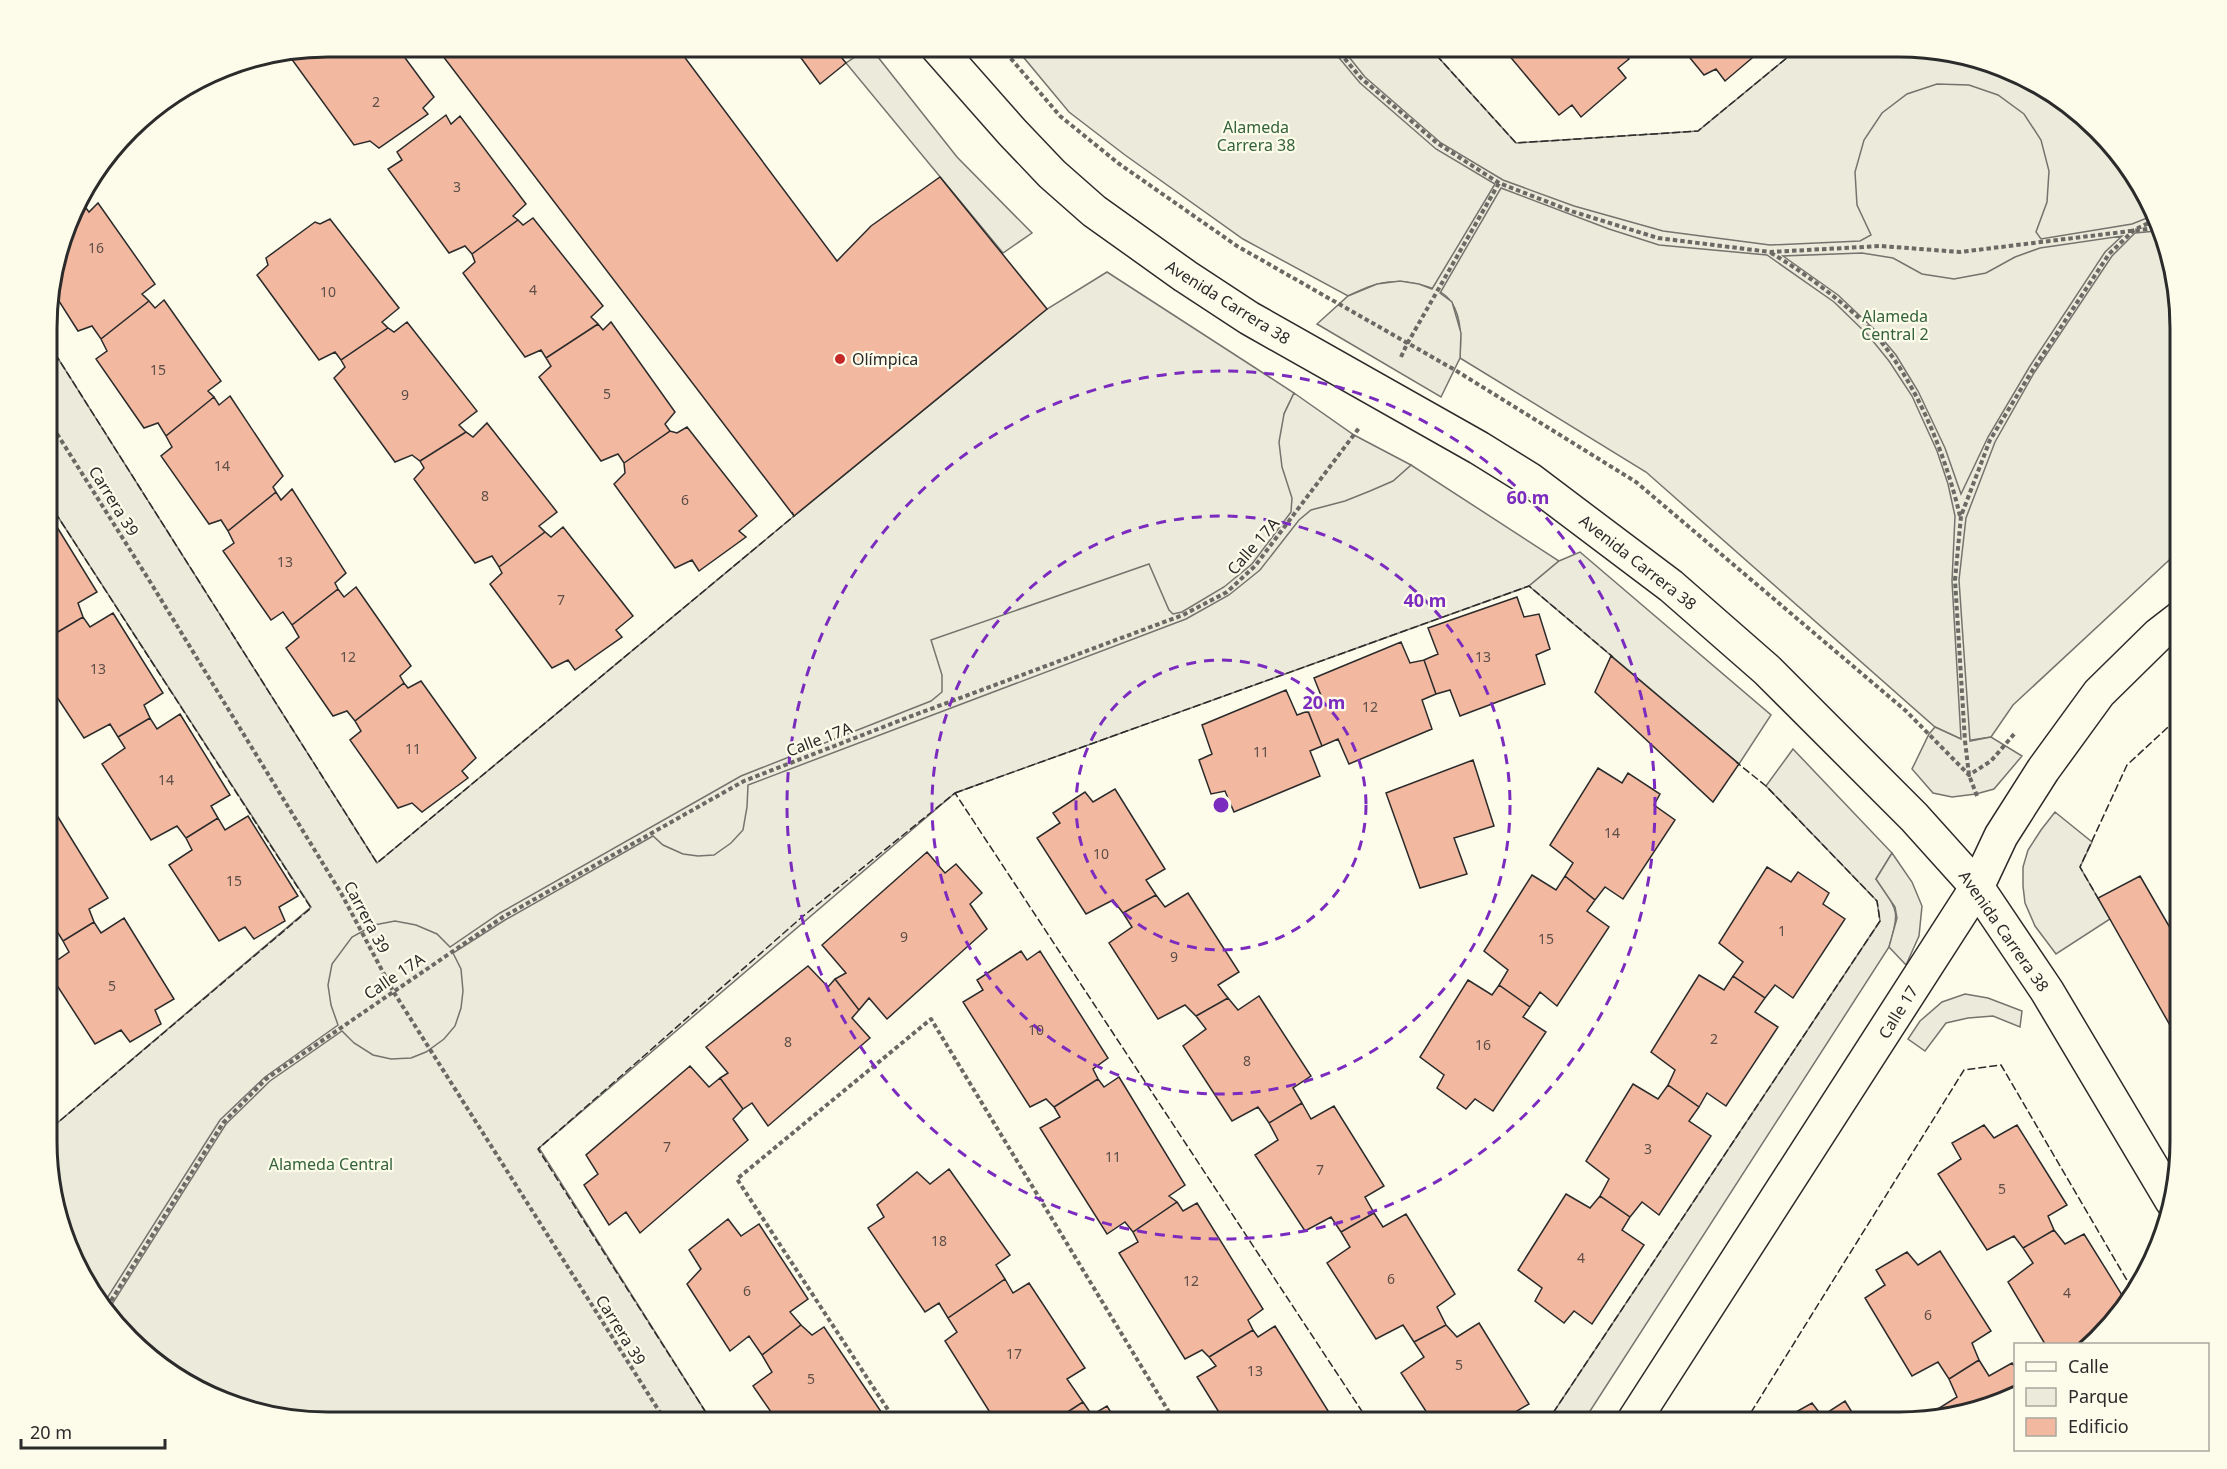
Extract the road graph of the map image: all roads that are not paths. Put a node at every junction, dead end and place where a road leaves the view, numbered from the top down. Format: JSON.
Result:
{"nodes":[{"id":1,"x":947,"y":57,"type":"edge"},
{"id":2,"x":2170,"y":626,"type":"edge"},
{"id":3,"x":1977,"y":887,"type":"junction"},
{"id":4,"x":2166,"y":1190,"type":"edge"},
{"id":5,"x":1639,"y":1412,"type":"edge"}],
"edges":[{"from":1,"to":3,"type":"main road","name":"Avenida Carrera 38"},
{"from":2,"to":3,"type":"main road","name":"Calle 17"},
{"from":3,"to":4,"type":"main road","name":"Avenida Carrera 38"},
{"from":3,"to":5,"type":"main road","name":"Calle 17"}]}
